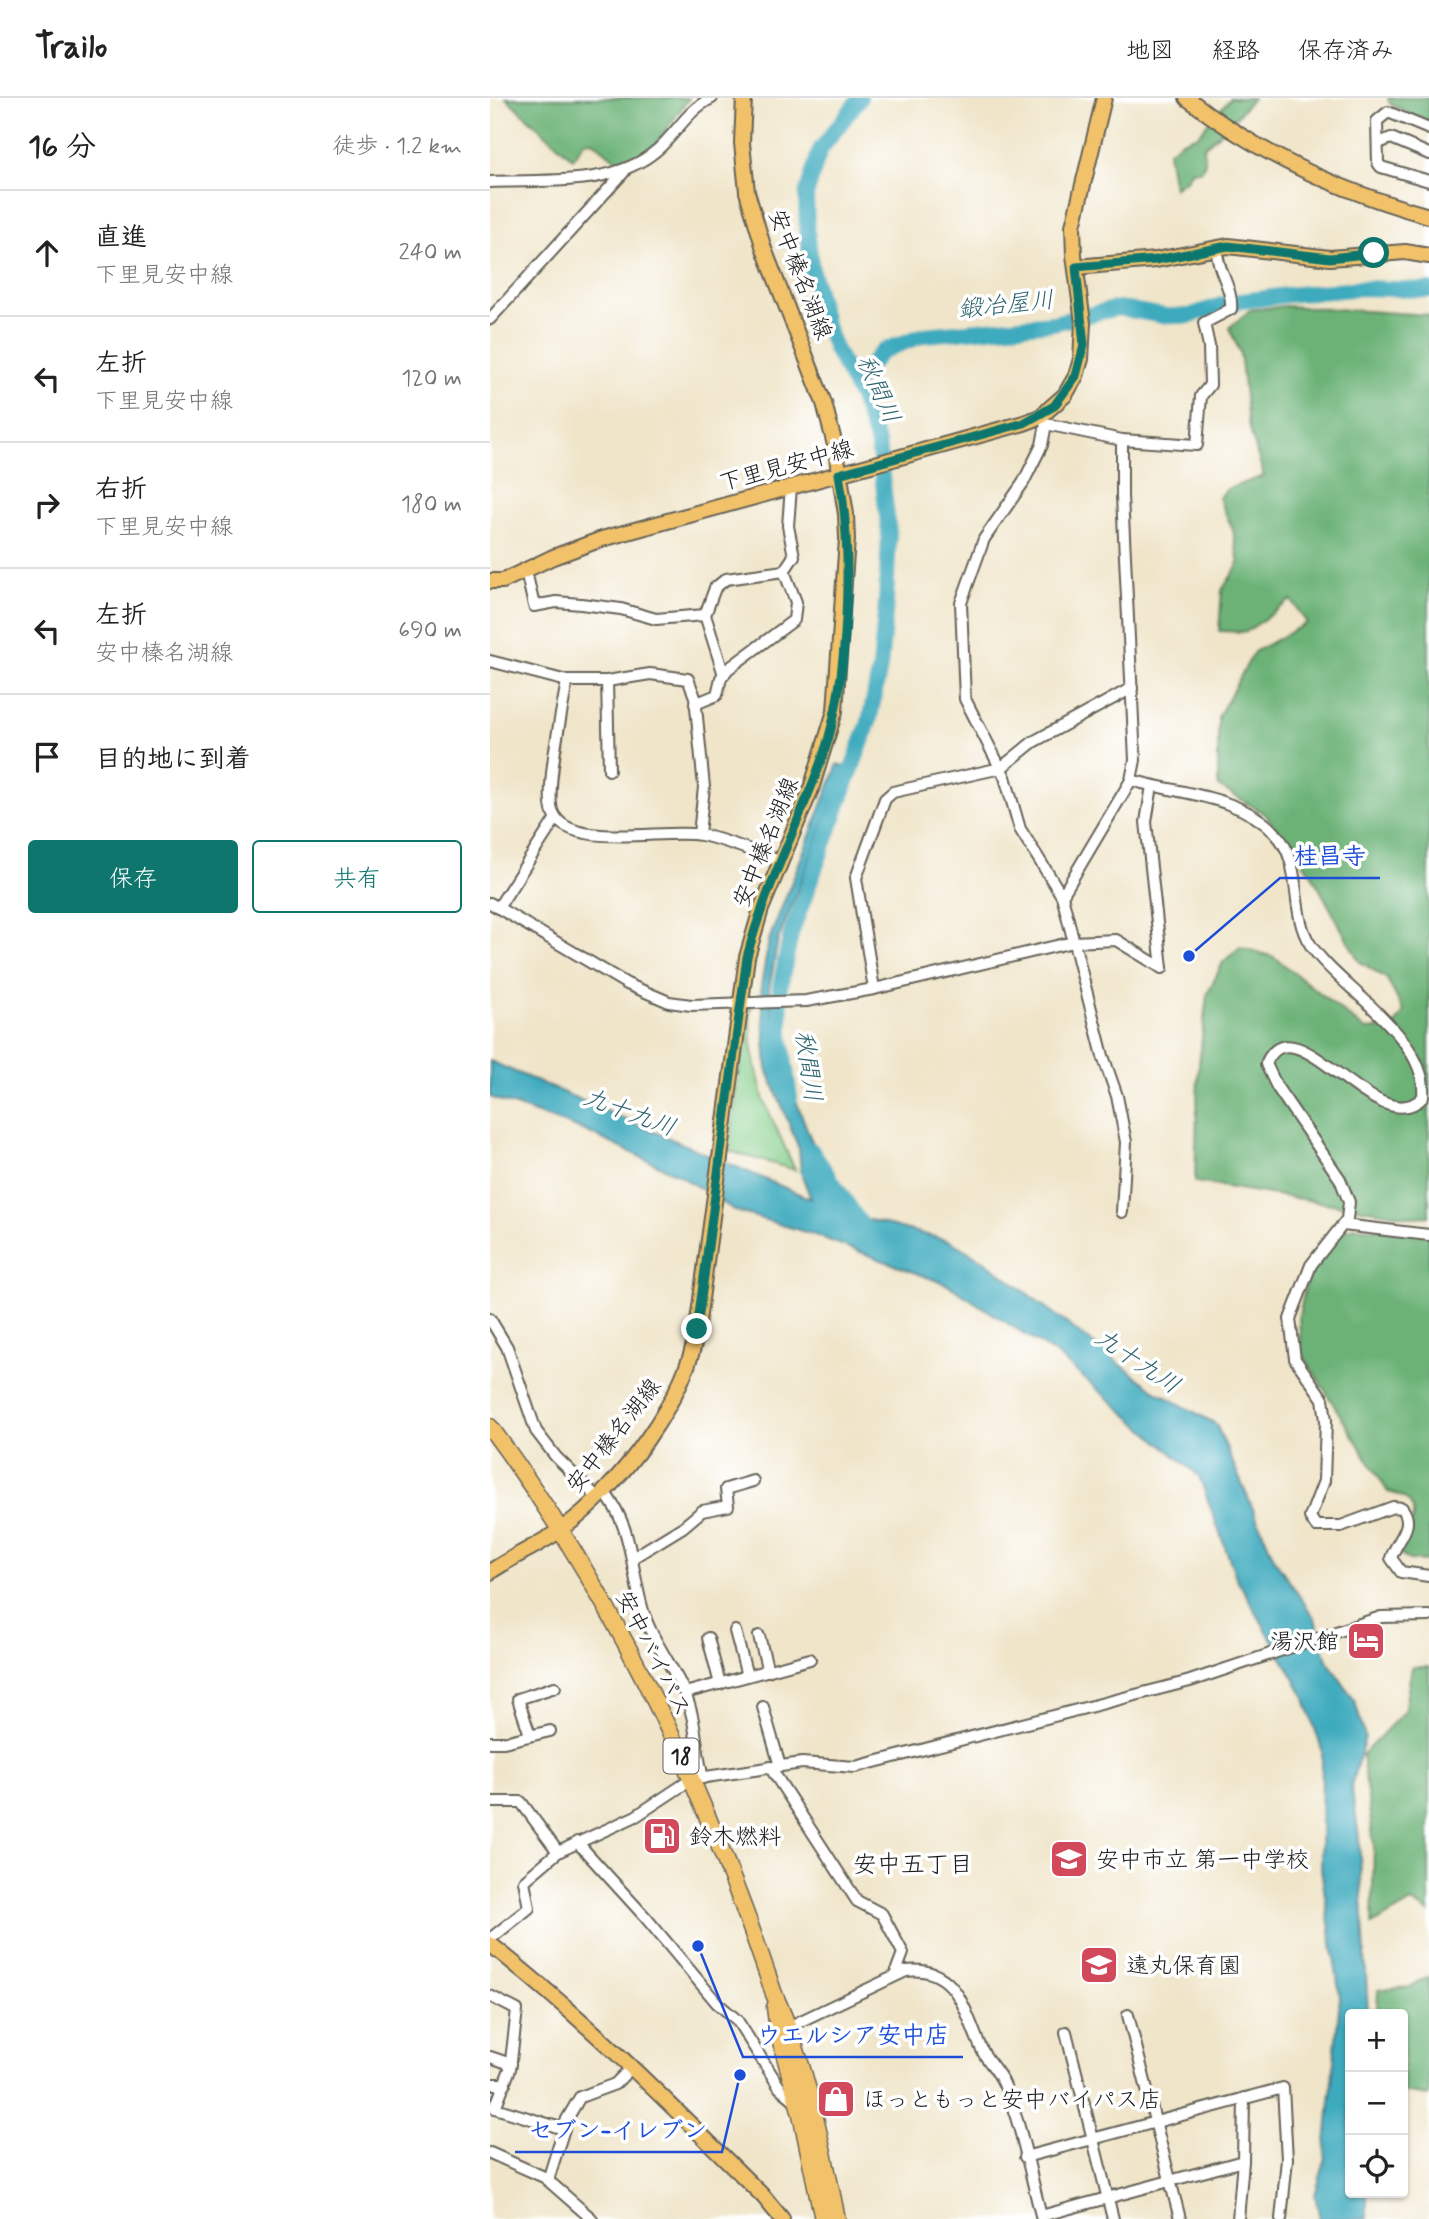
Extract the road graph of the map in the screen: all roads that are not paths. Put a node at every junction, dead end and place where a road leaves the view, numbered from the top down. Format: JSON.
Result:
{"nodes":[{"id":1,"x":712,"y":98,"type":"edge"},
{"id":2,"x":744,"y":98,"type":"edge"},
{"id":3,"x":1104,"y":98,"type":"edge"},
{"id":4,"x":1187,"y":98,"type":"edge"},
{"id":5,"x":1429,"y":129,"type":"edge"},
{"id":6,"x":1379,"y":143,"type":"junction"},
{"id":7,"x":1429,"y":154,"type":"edge"},
{"id":8,"x":624,"y":172,"type":"junction"},
{"id":9,"x":1429,"y":181,"type":"edge"},
{"id":10,"x":490,"y":182,"type":"edge"},
{"id":11,"x":1429,"y":216,"type":"edge"},
{"id":12,"x":1217,"y":247,"type":"junction"},
{"id":13,"x":1429,"y":256,"type":"edge"},
{"id":14,"x":1076,"y":267,"type":"junction"},
{"id":15,"x":490,"y":319,"type":"edge"},
{"id":16,"x":1043,"y":420,"type":"junction"},
{"id":17,"x":1122,"y":440,"type":"junction"},
{"id":18,"x":839,"y":474,"type":"junction"},
{"id":19,"x":791,"y":487,"type":"junction"},
{"id":20,"x":526,"y":571,"type":"junction"},
{"id":21,"x":783,"y":571,"type":"junction"},
{"id":22,"x":490,"y":582,"type":"edge"},
{"id":23,"x":705,"y":615,"type":"junction"},
{"id":24,"x":490,"y":662,"type":"edge"},
{"id":25,"x":724,"y":675,"type":"junction"},
{"id":26,"x":567,"y":681,"type":"junction"},
{"id":27,"x":607,"y":681,"type":"junction"},
{"id":28,"x":1132,"y":688,"type":"junction"},
{"id":29,"x":695,"y":704,"type":"junction"},
{"id":30,"x":1001,"y":768,"type":"junction"},
{"id":31,"x":609,"y":770,"type":"dead end"},
{"id":32,"x":1131,"y":780,"type":"junction"},
{"id":33,"x":1152,"y":786,"type":"junction"},
{"id":34,"x":556,"y":818,"type":"junction"},
{"id":35,"x":699,"y":834,"type":"junction"},
{"id":36,"x":782,"y":862,"type":"junction"},
{"id":37,"x":1062,"y":896,"type":"junction"},
{"id":38,"x":494,"y":906,"type":"edge"},
{"id":39,"x":1073,"y":942,"type":"junction"},
{"id":40,"x":874,"y":989,"type":"junction"},
{"id":41,"x":746,"y":1004,"type":"junction"},
{"id":42,"x":1122,"y":1212,"type":"dead end"},
{"id":43,"x":1343,"y":1225,"type":"junction"},
{"id":44,"x":1429,"y":1235,"type":"edge"},
{"id":45,"x":490,"y":1319,"type":"edge"},
{"id":46,"x":490,"y":1427,"type":"edge"},
{"id":47,"x":754,"y":1481,"type":"dead end"},
{"id":48,"x":600,"y":1494,"type":"junction"},
{"id":49,"x":561,"y":1530,"type":"junction"},
{"id":50,"x":634,"y":1557,"type":"junction"},
{"id":51,"x":490,"y":1572,"type":"edge"},
{"id":52,"x":1429,"y":1576,"type":"edge"},
{"id":53,"x":1429,"y":1616,"type":"edge"},
{"id":54,"x":735,"y":1631,"type":"dead end"},
{"id":55,"x":760,"y":1636,"type":"dead end"},
{"id":56,"x":708,"y":1638,"type":"dead end"},
{"id":57,"x":810,"y":1659,"type":"dead end"},
{"id":58,"x":768,"y":1671,"type":"junction"},
{"id":59,"x":747,"y":1676,"type":"junction"},
{"id":60,"x":720,"y":1684,"type":"junction"},
{"id":61,"x":555,"y":1687,"type":"dead end"},
{"id":62,"x":685,"y":1693,"type":"junction"},
{"id":63,"x":763,"y":1707,"type":"dead end"},
{"id":64,"x":550,"y":1731,"type":"dead end"},
{"id":65,"x":530,"y":1735,"type":"junction"},
{"id":66,"x":490,"y":1742,"type":"edge"},
{"id":67,"x":775,"y":1766,"type":"junction"},
{"id":68,"x":698,"y":1779,"type":"junction"},
{"id":69,"x":490,"y":1802,"type":"edge"},
{"id":70,"x":577,"y":1842,"type":"junction"},
{"id":71,"x":558,"y":1852,"type":"junction"},
{"id":72,"x":490,"y":1941,"type":"edge"},
{"id":73,"x":899,"y":1974,"type":"junction"},
{"id":74,"x":490,"y":1996,"type":"edge"},
{"id":75,"x":1128,"y":2015,"type":"dead end"},
{"id":76,"x":783,"y":2029,"type":"junction"},
{"id":77,"x":1066,"y":2032,"type":"dead end"},
{"id":78,"x":490,"y":2057,"type":"edge"},
{"id":79,"x":511,"y":2064,"type":"junction"},
{"id":80,"x":632,"y":2067,"type":"junction"},
{"id":81,"x":490,"y":2084,"type":"edge"},
{"id":82,"x":505,"y":2084,"type":"junction"},
{"id":83,"x":1244,"y":2098,"type":"junction"},
{"id":84,"x":798,"y":2103,"type":"junction"},
{"id":85,"x":1155,"y":2123,"type":"junction"},
{"id":86,"x":564,"y":2129,"type":"junction"},
{"id":87,"x":1094,"y":2139,"type":"junction"},
{"id":88,"x":490,"y":2153,"type":"edge"},
{"id":89,"x":1025,"y":2157,"type":"junction"},
{"id":90,"x":1243,"y":2161,"type":"junction"},
{"id":91,"x":548,"y":2180,"type":"junction"},
{"id":92,"x":1171,"y":2182,"type":"junction"},
{"id":93,"x":1108,"y":2198,"type":"junction"},
{"id":94,"x":1041,"y":2217,"type":"edge"},
{"id":95,"x":592,"y":2219,"type":"edge"},
{"id":96,"x":782,"y":2219,"type":"edge"},
{"id":97,"x":823,"y":2219,"type":"edge"},
{"id":98,"x":837,"y":2219,"type":"edge"},
{"id":99,"x":1113,"y":2219,"type":"edge"},
{"id":100,"x":1180,"y":2219,"type":"edge"},
{"id":101,"x":1238,"y":2219,"type":"edge"},
{"id":102,"x":1281,"y":2219,"type":"edge"}],
"edges":[{"from":1,"to":8,"type":"street"},
{"from":2,"to":18,"type":"main road","name":"安中榛名湖線"},
{"from":3,"to":14,"type":"main road"},
{"from":4,"to":11,"type":"main road"},
{"from":5,"to":6,"type":"street"},
{"from":6,"to":7,"type":"street"},
{"from":6,"to":9,"type":"street"},
{"from":8,"to":10,"type":"street"},
{"from":8,"to":15,"type":"street"},
{"from":12,"to":13,"type":"main road"},
{"from":12,"to":14,"type":"main road"},
{"from":12,"to":17,"type":"street"},
{"from":14,"to":16,"type":"main road","name":"下里見安中線"},
{"from":16,"to":17,"type":"street"},
{"from":16,"to":18,"type":"main road","name":"下里見安中線"},
{"from":16,"to":30,"type":"street"},
{"from":17,"to":28,"type":"street"},
{"from":18,"to":19,"type":"main road","name":"下里見安中線"},
{"from":18,"to":36,"type":"main road","name":"安中榛名湖線"},
{"from":19,"to":20,"type":"main road","name":"下里見安中線"},
{"from":19,"to":21,"type":"street"},
{"from":20,"to":22,"type":"main road","name":"下里見安中線"},
{"from":20,"to":23,"type":"street"},
{"from":21,"to":23,"type":"street"},
{"from":21,"to":25,"type":"street"},
{"from":23,"to":25,"type":"street"},
{"from":24,"to":26,"type":"street"},
{"from":25,"to":29,"type":"street"},
{"from":26,"to":27,"type":"street"},
{"from":26,"to":34,"type":"street"},
{"from":27,"to":29,"type":"street"},
{"from":27,"to":31,"type":"street"},
{"from":28,"to":30,"type":"street"},
{"from":28,"to":32,"type":"street"},
{"from":29,"to":35,"type":"street"},
{"from":30,"to":37,"type":"street"},
{"from":30,"to":40,"type":"street"},
{"from":32,"to":33,"type":"street"},
{"from":32,"to":37,"type":"street"},
{"from":33,"to":39,"type":"street"},
{"from":33,"to":43,"type":"street"},
{"from":34,"to":35,"type":"street"},
{"from":34,"to":38,"type":"street"},
{"from":35,"to":36,"type":"street"},
{"from":36,"to":41,"type":"main road","name":"安中榛名湖線"},
{"from":37,"to":39,"type":"street"},
{"from":38,"to":41,"type":"street"},
{"from":39,"to":40,"type":"street"},
{"from":39,"to":42,"type":"street"},
{"from":40,"to":41,"type":"street"},
{"from":41,"to":48,"type":"main road","name":"安中榛名湖線"},
{"from":43,"to":44,"type":"street"},
{"from":43,"to":52,"type":"street"},
{"from":45,"to":48,"type":"street"},
{"from":46,"to":49,"type":"highway","name":"安中バイパス","number":"18"},
{"from":47,"to":50,"type":"street"},
{"from":48,"to":49,"type":"main road","name":"安中榛名湖線"},
{"from":48,"to":50,"type":"street"},
{"from":49,"to":51,"type":"main road","name":"安中榛名湖線"},
{"from":49,"to":68,"type":"highway","name":"安中バイパス","number":"18"},
{"from":50,"to":62,"type":"street"},
{"from":53,"to":67,"type":"street"},
{"from":54,"to":59,"type":"street"},
{"from":55,"to":58,"type":"street"},
{"from":56,"to":60,"type":"street"},
{"from":57,"to":58,"type":"street"},
{"from":58,"to":59,"type":"street"},
{"from":59,"to":60,"type":"street"},
{"from":60,"to":62,"type":"street"},
{"from":61,"to":65,"type":"street"},
{"from":62,"to":68,"type":"street"},
{"from":63,"to":67,"type":"street"},
{"from":64,"to":65,"type":"street"},
{"from":65,"to":66,"type":"street"},
{"from":67,"to":68,"type":"street"},
{"from":67,"to":73,"type":"street"},
{"from":68,"to":70,"type":"street"},
{"from":68,"to":76,"type":"highway","name":"安中バイパス","number":"18"},
{"from":69,"to":71,"type":"street"},
{"from":70,"to":71,"type":"street"},
{"from":70,"to":84,"type":"street"},
{"from":71,"to":72,"type":"street"},
{"from":72,"to":80,"type":"main road"},
{"from":73,"to":76,"type":"street"},
{"from":73,"to":89,"type":"street"},
{"from":74,"to":79,"type":"street"},
{"from":75,"to":85,"type":"street"},
{"from":76,"to":84,"type":"highway","name":"安中バイパス","number":"18"},
{"from":76,"to":98,"type":"highway","name":"安中バイパス","number":"18"},
{"from":77,"to":87,"type":"street"},
{"from":78,"to":79,"type":"street"},
{"from":79,"to":82,"type":"street"},
{"from":80,"to":86,"type":"street"},
{"from":80,"to":96,"type":"main road"},
{"from":81,"to":82,"type":"street"},
{"from":82,"to":86,"type":"street"},
{"from":83,"to":85,"type":"street"},
{"from":83,"to":90,"type":"street"},
{"from":83,"to":102,"type":"street"},
{"from":84,"to":97,"type":"highway","name":"安中バイパス","number":"18"},
{"from":85,"to":87,"type":"street"},
{"from":85,"to":92,"type":"street"},
{"from":86,"to":91,"type":"street"},
{"from":87,"to":89,"type":"street"},
{"from":87,"to":93,"type":"street"},
{"from":88,"to":91,"type":"street"},
{"from":89,"to":94,"type":"street"},
{"from":90,"to":92,"type":"street"},
{"from":90,"to":101,"type":"street"},
{"from":91,"to":95,"type":"street"},
{"from":92,"to":93,"type":"street"},
{"from":92,"to":100,"type":"street"},
{"from":93,"to":94,"type":"street"},
{"from":93,"to":99,"type":"street"}]}
